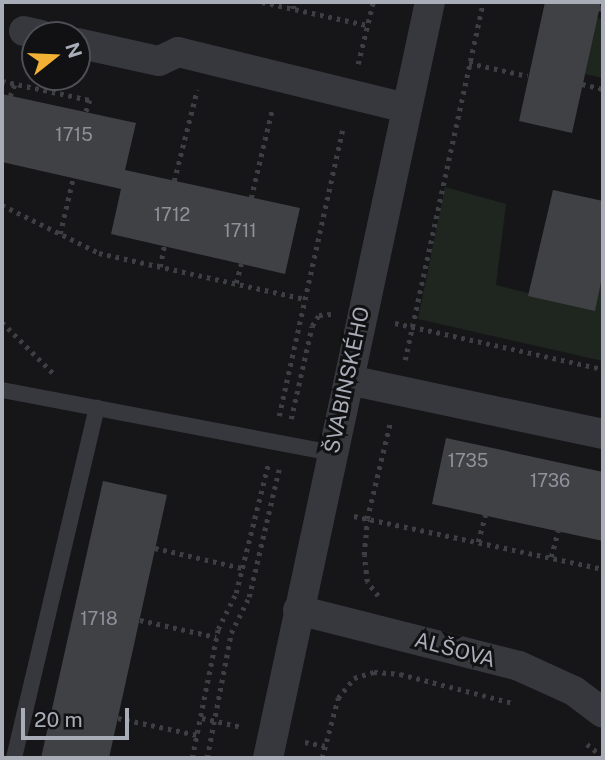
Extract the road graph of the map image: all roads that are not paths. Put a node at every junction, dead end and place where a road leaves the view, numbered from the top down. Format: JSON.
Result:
{"nodes":[{"id":1,"x":430,"y":2,"type":"edge"},
{"id":2,"x":91,"y":46,"type":"edge"},
{"id":3,"x":405,"y":108,"type":"junction"},
{"id":4,"x":349,"y":380,"type":"junction"},
{"id":5,"x":2,"y":390,"type":"edge"},
{"id":6,"x":97,"y":408,"type":"junction"},
{"id":7,"x":603,"y":434,"type":"edge"},
{"id":8,"x":332,"y":453,"type":"junction"},
{"id":9,"x":298,"y":610,"type":"junction"},
{"id":10,"x":603,"y":713,"type":"edge"},
{"id":11,"x":13,"y":758,"type":"edge"},
{"id":12,"x":268,"y":758,"type":"edge"}],
"edges":[{"from":1,"to":3,"type":"street","name":"ŠVABINSKÉHO"},
{"from":2,"to":3,"type":"street"},
{"from":3,"to":4,"type":"street","name":"ŠVABINSKÉHO"},
{"from":4,"to":7,"type":"street"},
{"from":4,"to":8,"type":"street","name":"ŠVABINSKÉHO"},
{"from":5,"to":6,"type":"lane"},
{"from":6,"to":8,"type":"lane"},
{"from":6,"to":11,"type":"lane"},
{"from":8,"to":9,"type":"street","name":"ŠVABINSKÉHO"},
{"from":9,"to":10,"type":"street","name":"ALŠOVA"},
{"from":9,"to":12,"type":"street","name":"ŠVABINSKÉHO"}]}
